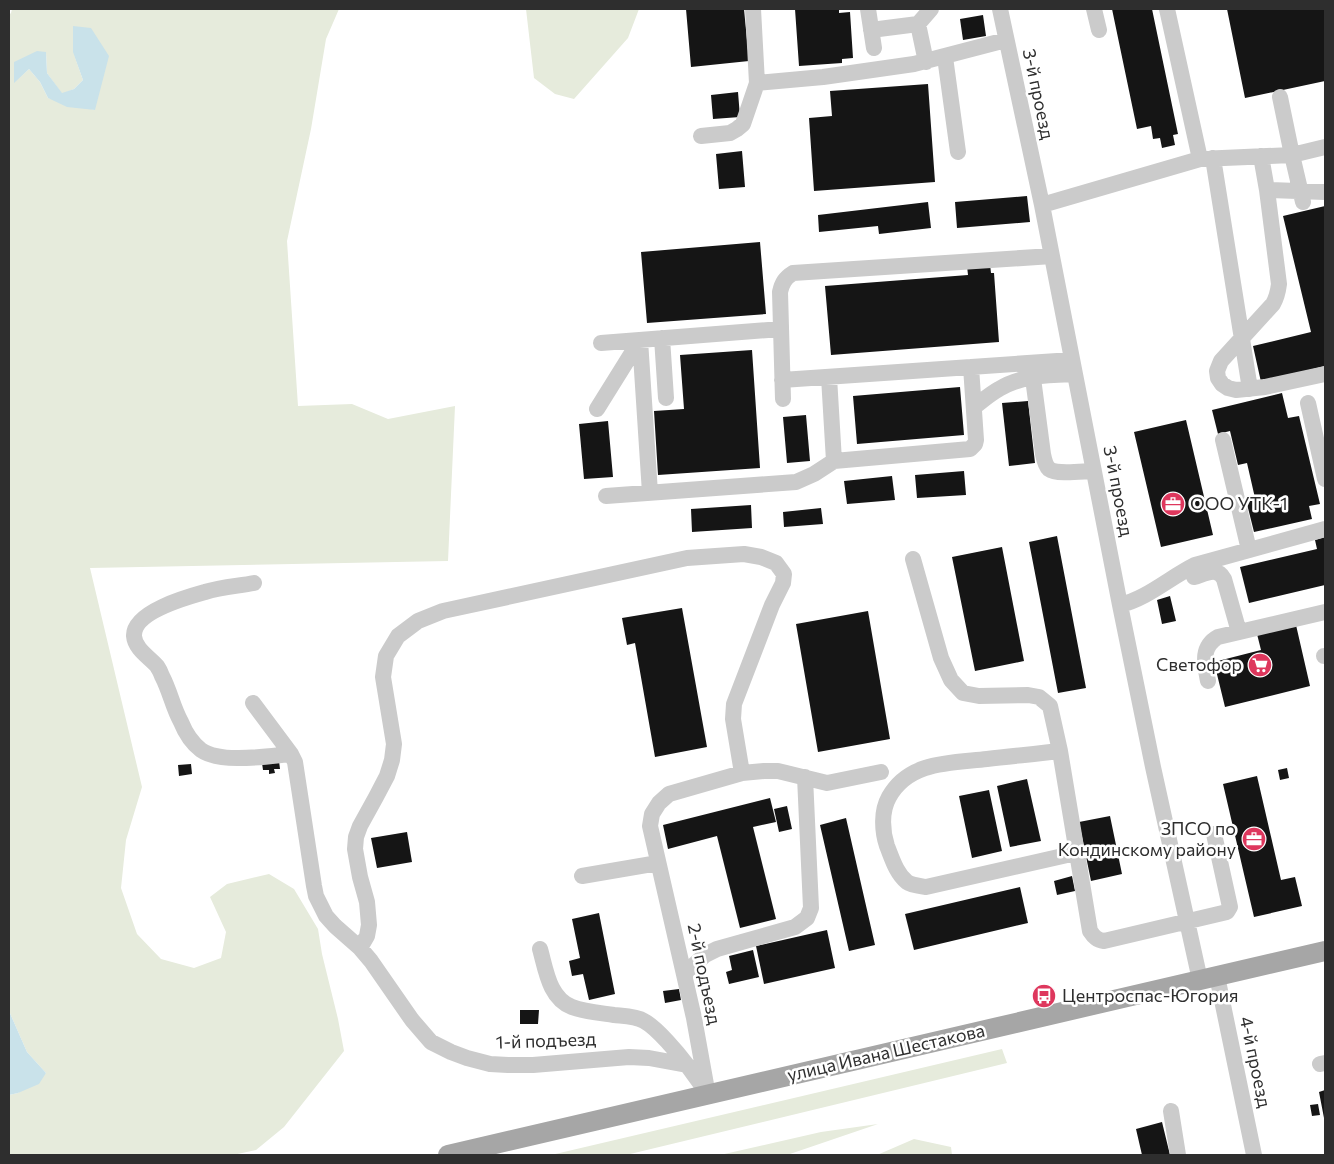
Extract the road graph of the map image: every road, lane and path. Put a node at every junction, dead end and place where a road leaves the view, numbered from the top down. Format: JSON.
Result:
{"nodes":[{"id":1,"x":753,"y":9,"type":"edge"},
{"id":2,"x":868,"y":9,"type":"edge"},
{"id":3,"x":931,"y":9,"type":"edge"},
{"id":4,"x":1000,"y":9,"type":"edge"},
{"id":5,"x":1094,"y":9,"type":"edge"},
{"id":6,"x":1167,"y":9,"type":"edge"},
{"id":7,"x":918,"y":24,"type":"junction"},
{"id":8,"x":871,"y":30,"type":"junction"},
{"id":9,"x":1099,"y":30,"type":"dead end"},
{"id":10,"x":1006,"y":40,"type":"junction"},
{"id":11,"x":874,"y":48,"type":"dead end"},
{"id":12,"x":945,"y":57,"type":"junction"},
{"id":13,"x":926,"y":62,"type":"junction"},
{"id":14,"x":758,"y":83,"type":"junction"},
{"id":15,"x":1280,"y":97,"type":"dead end"},
{"id":16,"x":701,"y":136,"type":"dead end"},
{"id":17,"x":1325,"y":148,"type":"edge"},
{"id":18,"x":958,"y":152,"type":"dead end"},
{"id":19,"x":1292,"y":155,"type":"junction"},
{"id":20,"x":1261,"y":156,"type":"junction"},
{"id":21,"x":1206,"y":159,"type":"junction"},
{"id":22,"x":1267,"y":190,"type":"junction"},
{"id":23,"x":1325,"y":192,"type":"edge"},
{"id":24,"x":1302,"y":196,"type":"junction"},
{"id":25,"x":1042,"y":205,"type":"junction"},
{"id":26,"x":1052,"y":256,"type":"junction"},
{"id":27,"x":781,"y":328,"type":"junction"},
{"id":28,"x":662,"y":338,"type":"junction"},
{"id":29,"x":1242,"y":339,"type":"junction"},
{"id":30,"x":640,"y":340,"type":"junction"},
{"id":31,"x":601,"y":343,"type":"dead end"},
{"id":32,"x":971,"y":367,"type":"junction"},
{"id":33,"x":1074,"y":367,"type":"junction"},
{"id":34,"x":1032,"y":370,"type":"junction"},
{"id":35,"x":1325,"y":374,"type":"edge"},
{"id":36,"x":829,"y":377,"type":"junction"},
{"id":37,"x":782,"y":380,"type":"junction"},
{"id":38,"x":1250,"y":389,"type":"junction"},
{"id":39,"x":666,"y":398,"type":"dead end"},
{"id":40,"x":783,"y":399,"type":"dead end"},
{"id":41,"x":1308,"y":403,"type":"dead end"},
{"id":42,"x":974,"y":407,"type":"junction"},
{"id":43,"x":597,"y":409,"type":"dead end"},
{"id":44,"x":1223,"y":440,"type":"dead end"},
{"id":45,"x":834,"y":461,"type":"junction"},
{"id":46,"x":1094,"y":471,"type":"junction"},
{"id":47,"x":1325,"y":478,"type":"edge"},
{"id":48,"x":650,"y":492,"type":"junction"},
{"id":49,"x":606,"y":496,"type":"dead end"},
{"id":50,"x":1325,"y":529,"type":"edge"},
{"id":51,"x":1248,"y":550,"type":"junction"},
{"id":52,"x":914,"y":559,"type":"dead end"},
{"id":53,"x":254,"y":583,"type":"dead end"},
{"id":54,"x":1153,"y":591,"type":"junction"},
{"id":55,"x":1120,"y":605,"type":"junction"},
{"id":56,"x":1325,"y":612,"type":"edge"},
{"id":57,"x":1239,"y":632,"type":"junction"},
{"id":58,"x":1208,"y":682,"type":"dead end"},
{"id":59,"x":253,"y":703,"type":"dead end"},
{"id":60,"x":1060,"y":751,"type":"junction"},
{"id":61,"x":292,"y":754,"type":"junction"},
{"id":62,"x":881,"y":772,"type":"dead end"},
{"id":63,"x":742,"y":773,"type":"junction"},
{"id":64,"x":805,"y":777,"type":"junction"},
{"id":65,"x":1214,"y":834,"type":"dead end"},
{"id":66,"x":1076,"y":853,"type":"junction"},
{"id":67,"x":658,"y":863,"type":"junction"},
{"id":68,"x":582,"y":876,"type":"dead end"},
{"id":69,"x":1187,"y":921,"type":"junction"},
{"id":70,"x":360,"y":948,"type":"junction"},
{"id":71,"x":540,"y":949,"type":"dead end"},
{"id":72,"x":1325,"y":951,"type":"edge"},
{"id":73,"x":684,"y":974,"type":"junction"},
{"id":74,"x":1209,"y":978,"type":"junction"},
{"id":75,"x":687,"y":1065,"type":"junction"},
{"id":76,"x":708,"y":1094,"type":"junction"},
{"id":77,"x":1171,"y":1111,"type":"dead end"},
{"id":78,"x":448,"y":1155,"type":"edge"},
{"id":79,"x":1178,"y":1155,"type":"edge"},
{"id":80,"x":1254,"y":1155,"type":"edge"}],
"edges":[{"from":1,"to":14,"type":"street"},
{"from":2,"to":8,"type":"street"},
{"from":3,"to":7,"type":"street"},
{"from":4,"to":10,"type":"street","name":"3-й проезд"},
{"from":5,"to":9,"type":"street"},
{"from":6,"to":21,"type":"street"},
{"from":7,"to":8,"type":"street"},
{"from":7,"to":13,"type":"street"},
{"from":8,"to":11,"type":"street"},
{"from":10,"to":12,"type":"street"},
{"from":10,"to":25,"type":"street","name":"3-й проезд"},
{"from":12,"to":13,"type":"street"},
{"from":12,"to":18,"type":"street"},
{"from":13,"to":14,"type":"street"},
{"from":14,"to":16,"type":"street"},
{"from":15,"to":19,"type":"street"},
{"from":17,"to":19,"type":"street"},
{"from":19,"to":20,"type":"street"},
{"from":19,"to":24,"type":"street"},
{"from":20,"to":21,"type":"street"},
{"from":20,"to":22,"type":"street"},
{"from":21,"to":25,"type":"street"},
{"from":21,"to":29,"type":"street"},
{"from":22,"to":24,"type":"street"},
{"from":22,"to":29,"type":"street"},
{"from":23,"to":24,"type":"street"},
{"from":25,"to":26,"type":"street","name":"3-й проезд"},
{"from":26,"to":27,"type":"street"},
{"from":26,"to":33,"type":"street","name":"3-й проезд"},
{"from":27,"to":28,"type":"street"},
{"from":27,"to":37,"type":"street"},
{"from":28,"to":30,"type":"street"},
{"from":28,"to":39,"type":"street"},
{"from":29,"to":38,"type":"street"},
{"from":29,"to":38,"type":"street"},
{"from":30,"to":31,"type":"street"},
{"from":30,"to":43,"type":"street"},
{"from":30,"to":48,"type":"street"},
{"from":32,"to":34,"type":"street"},
{"from":32,"to":36,"type":"street"},
{"from":32,"to":42,"type":"street"},
{"from":33,"to":34,"type":"street"},
{"from":33,"to":46,"type":"street","name":"3-й проезд"},
{"from":34,"to":42,"type":"street"},
{"from":34,"to":46,"type":"street"},
{"from":35,"to":38,"type":"street"},
{"from":36,"to":37,"type":"street"},
{"from":36,"to":45,"type":"street"},
{"from":37,"to":40,"type":"street"},
{"from":41,"to":47,"type":"street"},
{"from":42,"to":45,"type":"street"},
{"from":44,"to":51,"type":"street"},
{"from":45,"to":48,"type":"street"},
{"from":46,"to":55,"type":"street","name":"3-й проезд"},
{"from":48,"to":49,"type":"street"},
{"from":50,"to":51,"type":"street"},
{"from":51,"to":54,"type":"street"},
{"from":52,"to":60,"type":"street"},
{"from":53,"to":61,"type":"street"},
{"from":54,"to":55,"type":"street"},
{"from":54,"to":57,"type":"street"},
{"from":55,"to":69,"type":"street","name":"3-й проезд"},
{"from":56,"to":57,"type":"street"},
{"from":57,"to":58,"type":"street"},
{"from":59,"to":61,"type":"street"},
{"from":60,"to":66,"type":"street"},
{"from":60,"to":66,"type":"street"},
{"from":61,"to":70,"type":"street","name":"1-й подъезд"},
{"from":62,"to":64,"type":"street","name":"2-й подъезд"},
{"from":63,"to":64,"type":"street","name":"2-й подъезд"},
{"from":63,"to":67,"type":"street","name":"2-й подъезд"},
{"from":63,"to":70,"type":"street"},
{"from":64,"to":73,"type":"street"},
{"from":65,"to":69,"type":"street"},
{"from":66,"to":69,"type":"street"},
{"from":67,"to":68,"type":"street"},
{"from":67,"to":73,"type":"street","name":"2-й подъезд"},
{"from":69,"to":74,"type":"street","name":"3-й проезд"},
{"from":70,"to":75,"type":"street","name":"1-й подъезд"},
{"from":71,"to":75,"type":"street"},
{"from":72,"to":74,"type":"main road","name":"улица Ивана Шестакова"},
{"from":73,"to":76,"type":"street","name":"2-й подъезд"},
{"from":74,"to":76,"type":"main road","name":"улица Ивана Шестакова"},
{"from":74,"to":80,"type":"street","name":"4-й проезд"},
{"from":75,"to":76,"type":"street"},
{"from":76,"to":78,"type":"main road","name":"улица Ивана Шестакова"},
{"from":77,"to":79,"type":"street"}]}
